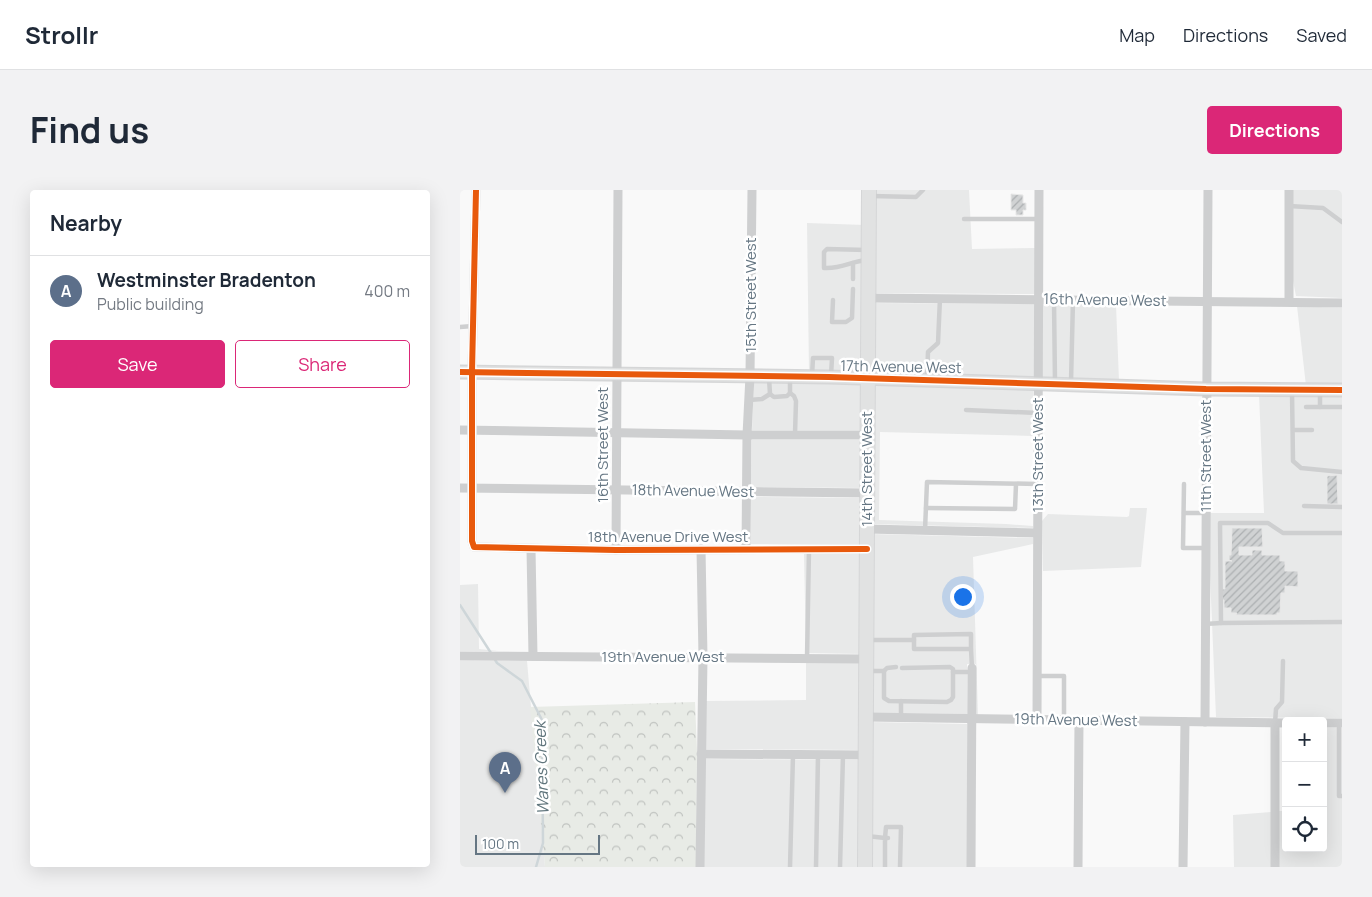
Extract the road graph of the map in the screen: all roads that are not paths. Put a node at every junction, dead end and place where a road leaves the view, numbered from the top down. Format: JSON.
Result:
{"nodes":[{"id":1,"x":476,"y":190,"type":"edge"},
{"id":2,"x":618,"y":190,"type":"edge"},
{"id":3,"x":752,"y":190,"type":"edge"},
{"id":4,"x":923,"y":190,"type":"edge"},
{"id":5,"x":1039,"y":190,"type":"edge"},
{"id":6,"x":1208,"y":190,"type":"edge"},
{"id":7,"x":1289,"y":190,"type":"edge"},
{"id":8,"x":869,"y":193,"type":"edge"},
{"id":9,"x":1289,"y":206,"type":"junction"},
{"id":10,"x":964,"y":219,"type":"dead end"},
{"id":11,"x":1039,"y":219,"type":"junction"},
{"id":12,"x":1342,"y":222,"type":"edge"},
{"id":13,"x":869,"y":255,"type":"junction"},
{"id":14,"x":853,"y":263,"type":"junction"},
{"id":15,"x":853,"y":279,"type":"dead end"},
{"id":16,"x":853,"y":289,"type":"dead end"},
{"id":17,"x":940,"y":298,"type":"junction"},
{"id":18,"x":1039,"y":299,"type":"junction"},
{"id":19,"x":1054,"y":299,"type":"junction"},
{"id":20,"x":1073,"y":299,"type":"junction"},
{"id":21,"x":833,"y":300,"type":"dead end"},
{"id":22,"x":1207,"y":300,"type":"junction"},
{"id":23,"x":1289,"y":301,"type":"junction"},
{"id":24,"x":1342,"y":303,"type":"edge"},
{"id":25,"x":868,"y":304,"type":"junction"},
{"id":26,"x":853,"y":310,"type":"junction"},
{"id":27,"x":460,"y":326,"type":"edge"},
{"id":28,"x":473,"y":326,"type":"junction"},
{"id":29,"x":466,"y":372,"type":"edge"},
{"id":30,"x":616,"y":374,"type":"junction"},
{"id":31,"x":750,"y":376,"type":"junction"},
{"id":32,"x":770,"y":376,"type":"junction"},
{"id":33,"x":790,"y":377,"type":"junction"},
{"id":34,"x":812,"y":377,"type":"junction"},
{"id":35,"x":831,"y":377,"type":"junction"},
{"id":36,"x":868,"y":378,"type":"junction"},
{"id":37,"x":927,"y":380,"type":"junction"},
{"id":38,"x":1038,"y":383,"type":"junction"},
{"id":39,"x":1055,"y":383,"type":"junction"},
{"id":40,"x":1071,"y":384,"type":"junction"},
{"id":41,"x":1206,"y":388,"type":"junction"},
{"id":42,"x":1292,"y":390,"type":"junction"},
{"id":43,"x":1320,"y":390,"type":"junction"},
{"id":44,"x":1342,"y":390,"type":"edge"},
{"id":45,"x":790,"y":393,"type":"junction"},
{"id":46,"x":770,"y":394,"type":"junction"},
{"id":47,"x":749,"y":400,"type":"junction"},
{"id":48,"x":1306,"y":407,"type":"dead end"},
{"id":49,"x":1320,"y":407,"type":"junction"},
{"id":50,"x":1342,"y":407,"type":"edge"},
{"id":51,"x":966,"y":410,"type":"dead end"},
{"id":52,"x":1038,"y":413,"type":"junction"},
{"id":53,"x":460,"y":430,"type":"edge"},
{"id":54,"x":472,"y":430,"type":"junction"},
{"id":55,"x":1293,"y":430,"type":"junction"},
{"id":56,"x":1312,"y":430,"type":"dead end"},
{"id":57,"x":616,"y":433,"type":"junction"},
{"id":58,"x":747,"y":435,"type":"junction"},
{"id":59,"x":796,"y":435,"type":"junction"},
{"id":60,"x":867,"y":435,"type":"junction"},
{"id":61,"x":1342,"y":472,"type":"edge"},
{"id":62,"x":1016,"y":484,"type":"junction"},
{"id":63,"x":1037,"y":484,"type":"junction"},
{"id":64,"x":1184,"y":484,"type":"dead end"},
{"id":65,"x":460,"y":488,"type":"edge"},
{"id":66,"x":472,"y":488,"type":"junction"},
{"id":67,"x":616,"y":490,"type":"junction"},
{"id":68,"x":746,"y":492,"type":"junction"},
{"id":69,"x":867,"y":493,"type":"junction"},
{"id":70,"x":1304,"y":506,"type":"dead end"},
{"id":71,"x":1342,"y":507,"type":"edge"},
{"id":72,"x":926,"y":508,"type":"junction"},
{"id":73,"x":1184,"y":513,"type":"junction"},
{"id":74,"x":1206,"y":513,"type":"junction"},
{"id":75,"x":867,"y":529,"type":"junction"},
{"id":76,"x":925,"y":530,"type":"junction"},
{"id":77,"x":1205,"y":530,"type":"junction"},
{"id":78,"x":1220,"y":530,"type":"junction"},
{"id":79,"x":1037,"y":533,"type":"junction"},
{"id":80,"x":1342,"y":533,"type":"edge"},
{"id":81,"x":1205,"y":548,"type":"junction"},
{"id":82,"x":531,"y":549,"type":"junction"},
{"id":83,"x":701,"y":549,"type":"junction"},
{"id":84,"x":746,"y":549,"type":"junction"},
{"id":85,"x":809,"y":549,"type":"junction"},
{"id":86,"x":866,"y":549,"type":"junction"},
{"id":87,"x":616,"y":550,"type":"junction"},
{"id":88,"x":1342,"y":622,"type":"edge"},
{"id":89,"x":1221,"y":623,"type":"junction"},
{"id":90,"x":1205,"y":624,"type":"junction"},
{"id":91,"x":866,"y":640,"type":"junction"},
{"id":92,"x":914,"y":640,"type":"junction"},
{"id":93,"x":971,"y":649,"type":"junction"},
{"id":94,"x":460,"y":656,"type":"edge"},
{"id":95,"x":533,"y":656,"type":"junction"},
{"id":96,"x":702,"y":657,"type":"junction"},
{"id":97,"x":807,"y":658,"type":"junction"},
{"id":98,"x":1283,"y":661,"type":"dead end"},
{"id":99,"x":866,"y":665,"type":"junction"},
{"id":100,"x":896,"y":668,"type":"dead end"},
{"id":101,"x":902,"y":668,"type":"dead end"},
{"id":102,"x":972,"y":670,"type":"junction"},
{"id":103,"x":884,"y":671,"type":"junction"},
{"id":104,"x":953,"y":672,"type":"junction"},
{"id":105,"x":1037,"y":676,"type":"junction"},
{"id":106,"x":901,"y":701,"type":"junction"},
{"id":107,"x":866,"y":717,"type":"junction"},
{"id":108,"x":901,"y":718,"type":"junction"},
{"id":109,"x":971,"y":719,"type":"junction"},
{"id":110,"x":1037,"y":719,"type":"junction"},
{"id":111,"x":1064,"y":719,"type":"junction"},
{"id":112,"x":1079,"y":720,"type":"junction"},
{"id":113,"x":1185,"y":722,"type":"junction"},
{"id":114,"x":1205,"y":722,"type":"junction"},
{"id":115,"x":1275,"y":723,"type":"junction"},
{"id":116,"x":1282,"y":723,"type":"edge"},
{"id":117,"x":1327,"y":723,"type":"edge"},
{"id":118,"x":1340,"y":723,"type":"edge"},
{"id":119,"x":701,"y":754,"type":"junction"},
{"id":120,"x":793,"y":754,"type":"junction"},
{"id":121,"x":818,"y":755,"type":"junction"},
{"id":122,"x":843,"y":755,"type":"junction"},
{"id":123,"x":866,"y":755,"type":"junction"},
{"id":124,"x":1342,"y":796,"type":"edge"},
{"id":125,"x":865,"y":836,"type":"junction"},
{"id":126,"x":886,"y":838,"type":"junction"},
{"id":127,"x":899,"y":864,"type":"edge"},
{"id":128,"x":700,"y":867,"type":"edge"},
{"id":129,"x":790,"y":867,"type":"edge"},
{"id":130,"x":816,"y":867,"type":"edge"},
{"id":131,"x":840,"y":867,"type":"edge"},
{"id":132,"x":865,"y":867,"type":"edge"},
{"id":133,"x":885,"y":867,"type":"edge"},
{"id":134,"x":971,"y":867,"type":"edge"},
{"id":135,"x":1078,"y":867,"type":"edge"},
{"id":136,"x":1183,"y":867,"type":"edge"},
{"id":137,"x":1275,"y":867,"type":"edge"}],
"edges":[{"from":1,"to":28,"type":"street"},
{"from":2,"to":30,"type":"street","name":"16th Street West"},
{"from":3,"to":31,"type":"street","name":"15th Street West"},
{"from":4,"to":8,"type":"lane"},
{"from":5,"to":11,"type":"street","name":"13th Street West"},
{"from":6,"to":22,"type":"street","name":"11th Street West"},
{"from":7,"to":9,"type":"street"},
{"from":8,"to":13,"type":"main road","name":"14th Street West"},
{"from":9,"to":12,"type":"lane"},
{"from":9,"to":23,"type":"street"},
{"from":10,"to":11,"type":"lane"},
{"from":11,"to":18,"type":"street","name":"13th Street West"},
{"from":13,"to":14,"type":"lane"},
{"from":13,"to":14,"type":"lane"},
{"from":13,"to":25,"type":"main road","name":"14th Street West"},
{"from":14,"to":15,"type":"lane"},
{"from":16,"to":26,"type":"lane"},
{"from":17,"to":18,"type":"street","name":"16th Avenue West"},
{"from":17,"to":25,"type":"street","name":"16th Avenue West"},
{"from":17,"to":37,"type":"lane"},
{"from":18,"to":19,"type":"street","name":"16th Avenue West"},
{"from":18,"to":38,"type":"street","name":"13th Street West"},
{"from":19,"to":20,"type":"street","name":"16th Avenue West"},
{"from":19,"to":39,"type":"lane"},
{"from":20,"to":22,"type":"street","name":"16th Avenue West"},
{"from":20,"to":40,"type":"lane"},
{"from":21,"to":26,"type":"lane"},
{"from":22,"to":23,"type":"street","name":"16th Avenue West"},
{"from":22,"to":41,"type":"street","name":"11th Street West"},
{"from":23,"to":24,"type":"street","name":"16th Avenue West"},
{"from":25,"to":26,"type":"lane"},
{"from":25,"to":36,"type":"main road","name":"14th Street West"},
{"from":27,"to":28,"type":"lane"},
{"from":28,"to":29,"type":"street"},
{"from":29,"to":30,"type":"street","name":"17th Avenue West"},
{"from":29,"to":54,"type":"street"},
{"from":30,"to":31,"type":"street","name":"17th Avenue West"},
{"from":30,"to":57,"type":"street","name":"16th Street West"},
{"from":31,"to":32,"type":"street","name":"17th Avenue West"},
{"from":31,"to":47,"type":"street","name":"15th Street West"},
{"from":32,"to":33,"type":"street","name":"17th Avenue West"},
{"from":32,"to":46,"type":"lane"},
{"from":33,"to":34,"type":"street","name":"17th Avenue West"},
{"from":33,"to":45,"type":"lane"},
{"from":34,"to":35,"type":"street","name":"17th Avenue West"},
{"from":34,"to":35,"type":"lane"},
{"from":35,"to":36,"type":"street","name":"17th Avenue West"},
{"from":36,"to":37,"type":"street","name":"17th Avenue West"},
{"from":36,"to":60,"type":"main road","name":"14th Street West"},
{"from":37,"to":38,"type":"street","name":"17th Avenue West"},
{"from":38,"to":39,"type":"street","name":"17th Avenue West"},
{"from":38,"to":52,"type":"street","name":"13th Street West"},
{"from":39,"to":40,"type":"street","name":"17th Avenue West"},
{"from":40,"to":41,"type":"street","name":"17th Avenue West"},
{"from":41,"to":42,"type":"street","name":"17th Avenue West"},
{"from":41,"to":74,"type":"street","name":"11th Street West"},
{"from":42,"to":43,"type":"street","name":"17th Avenue West"},
{"from":42,"to":55,"type":"lane"},
{"from":43,"to":44,"type":"street","name":"17th Avenue West"},
{"from":43,"to":49,"type":"lane"},
{"from":45,"to":46,"type":"lane"},
{"from":45,"to":59,"type":"lane"},
{"from":46,"to":47,"type":"lane"},
{"from":47,"to":58,"type":"street","name":"15th Street West"},
{"from":48,"to":49,"type":"lane"},
{"from":49,"to":50,"type":"lane"},
{"from":51,"to":52,"type":"lane"},
{"from":52,"to":63,"type":"street","name":"13th Street West"},
{"from":53,"to":54,"type":"street"},
{"from":54,"to":57,"type":"street"},
{"from":54,"to":66,"type":"street"},
{"from":55,"to":56,"type":"lane"},
{"from":55,"to":61,"type":"lane"},
{"from":57,"to":58,"type":"street"},
{"from":57,"to":67,"type":"street","name":"16th Street West"},
{"from":58,"to":59,"type":"street"},
{"from":58,"to":68,"type":"street","name":"15th Street West"},
{"from":59,"to":60,"type":"street"},
{"from":60,"to":69,"type":"main road","name":"14th Street West"},
{"from":62,"to":63,"type":"lane"},
{"from":62,"to":72,"type":"lane"},
{"from":62,"to":72,"type":"lane"},
{"from":63,"to":79,"type":"street","name":"13th Street West"},
{"from":64,"to":73,"type":"lane"},
{"from":65,"to":66,"type":"street","name":"18th Avenue West"},
{"from":66,"to":67,"type":"street","name":"18th Avenue West"},
{"from":66,"to":82,"type":"street","name":"18th Avenue Drive West"},
{"from":67,"to":68,"type":"street","name":"18th Avenue West"},
{"from":67,"to":87,"type":"street","name":"16th Street West"},
{"from":68,"to":69,"type":"street","name":"18th Avenue West"},
{"from":68,"to":84,"type":"street","name":"15th Street West"},
{"from":69,"to":75,"type":"main road","name":"14th Street West"},
{"from":70,"to":71,"type":"lane"},
{"from":72,"to":76,"type":"lane"},
{"from":73,"to":74,"type":"lane"},
{"from":73,"to":81,"type":"lane"},
{"from":74,"to":77,"type":"street","name":"11th Street West"},
{"from":75,"to":76,"type":"street"},
{"from":75,"to":86,"type":"main road","name":"14th Street West"},
{"from":76,"to":79,"type":"street"},
{"from":77,"to":78,"type":"lane"},
{"from":77,"to":81,"type":"street","name":"11th Street West"},
{"from":78,"to":80,"type":"lane"},
{"from":78,"to":89,"type":"lane"},
{"from":79,"to":105,"type":"street","name":"13th Street West"},
{"from":81,"to":90,"type":"street","name":"11th Street West"},
{"from":82,"to":87,"type":"street","name":"18th Avenue Drive West"},
{"from":82,"to":95,"type":"street"},
{"from":83,"to":84,"type":"street","name":"18th Avenue Drive West"},
{"from":83,"to":87,"type":"street","name":"18th Avenue Drive West"},
{"from":83,"to":96,"type":"street"},
{"from":84,"to":85,"type":"street","name":"18th Avenue Drive West"},
{"from":85,"to":86,"type":"street","name":"18th Avenue Drive West"},
{"from":85,"to":97,"type":"lane"},
{"from":86,"to":91,"type":"main road","name":"14th Street West"},
{"from":88,"to":89,"type":"lane"},
{"from":89,"to":90,"type":"lane"},
{"from":90,"to":114,"type":"street","name":"11th Street West"},
{"from":91,"to":92,"type":"lane"},
{"from":91,"to":99,"type":"main road","name":"14th Street West"},
{"from":92,"to":93,"type":"lane"},
{"from":92,"to":93,"type":"lane"},
{"from":93,"to":102,"type":"lane"},
{"from":94,"to":95,"type":"street","name":"19th Avenue West"},
{"from":95,"to":96,"type":"street","name":"19th Avenue West"},
{"from":96,"to":97,"type":"street","name":"19th Avenue West"},
{"from":96,"to":119,"type":"street"},
{"from":97,"to":99,"type":"street","name":"19th Avenue West"},
{"from":98,"to":115,"type":"lane"},
{"from":99,"to":103,"type":"lane"},
{"from":99,"to":107,"type":"main road","name":"14th Street West"},
{"from":100,"to":103,"type":"lane"},
{"from":101,"to":104,"type":"lane"},
{"from":102,"to":104,"type":"lane"},
{"from":102,"to":109,"type":"street"},
{"from":103,"to":106,"type":"lane"},
{"from":104,"to":106,"type":"lane"},
{"from":105,"to":110,"type":"street","name":"13th Street West"},
{"from":105,"to":111,"type":"lane"},
{"from":106,"to":108,"type":"lane"},
{"from":107,"to":108,"type":"street","name":"19th Avenue West"},
{"from":107,"to":123,"type":"main road","name":"14th Street West"},
{"from":108,"to":109,"type":"street","name":"19th Avenue West"},
{"from":109,"to":110,"type":"street","name":"19th Avenue West"},
{"from":109,"to":134,"type":"street"},
{"from":110,"to":111,"type":"street","name":"19th Avenue West"},
{"from":111,"to":112,"type":"street","name":"19th Avenue West"},
{"from":112,"to":113,"type":"street","name":"19th Avenue West"},
{"from":112,"to":135,"type":"street"},
{"from":113,"to":114,"type":"street","name":"19th Avenue West"},
{"from":113,"to":136,"type":"street"},
{"from":114,"to":115,"type":"street","name":"19th Avenue West"},
{"from":115,"to":116,"type":"street","name":"19th Avenue West"},
{"from":115,"to":137,"type":"street"},
{"from":117,"to":118,"type":"street"},
{"from":118,"to":124,"type":"lane"},
{"from":119,"to":120,"type":"street"},
{"from":119,"to":128,"type":"street"},
{"from":120,"to":121,"type":"street"},
{"from":120,"to":129,"type":"lane"},
{"from":121,"to":122,"type":"street"},
{"from":121,"to":130,"type":"lane"},
{"from":122,"to":123,"type":"street"},
{"from":122,"to":131,"type":"lane"},
{"from":123,"to":125,"type":"main road","name":"14th Street West"},
{"from":125,"to":126,"type":"lane"},
{"from":125,"to":132,"type":"main road","name":"14th Street West"},
{"from":126,"to":127,"type":"lane"},
{"from":126,"to":133,"type":"lane"}]}
